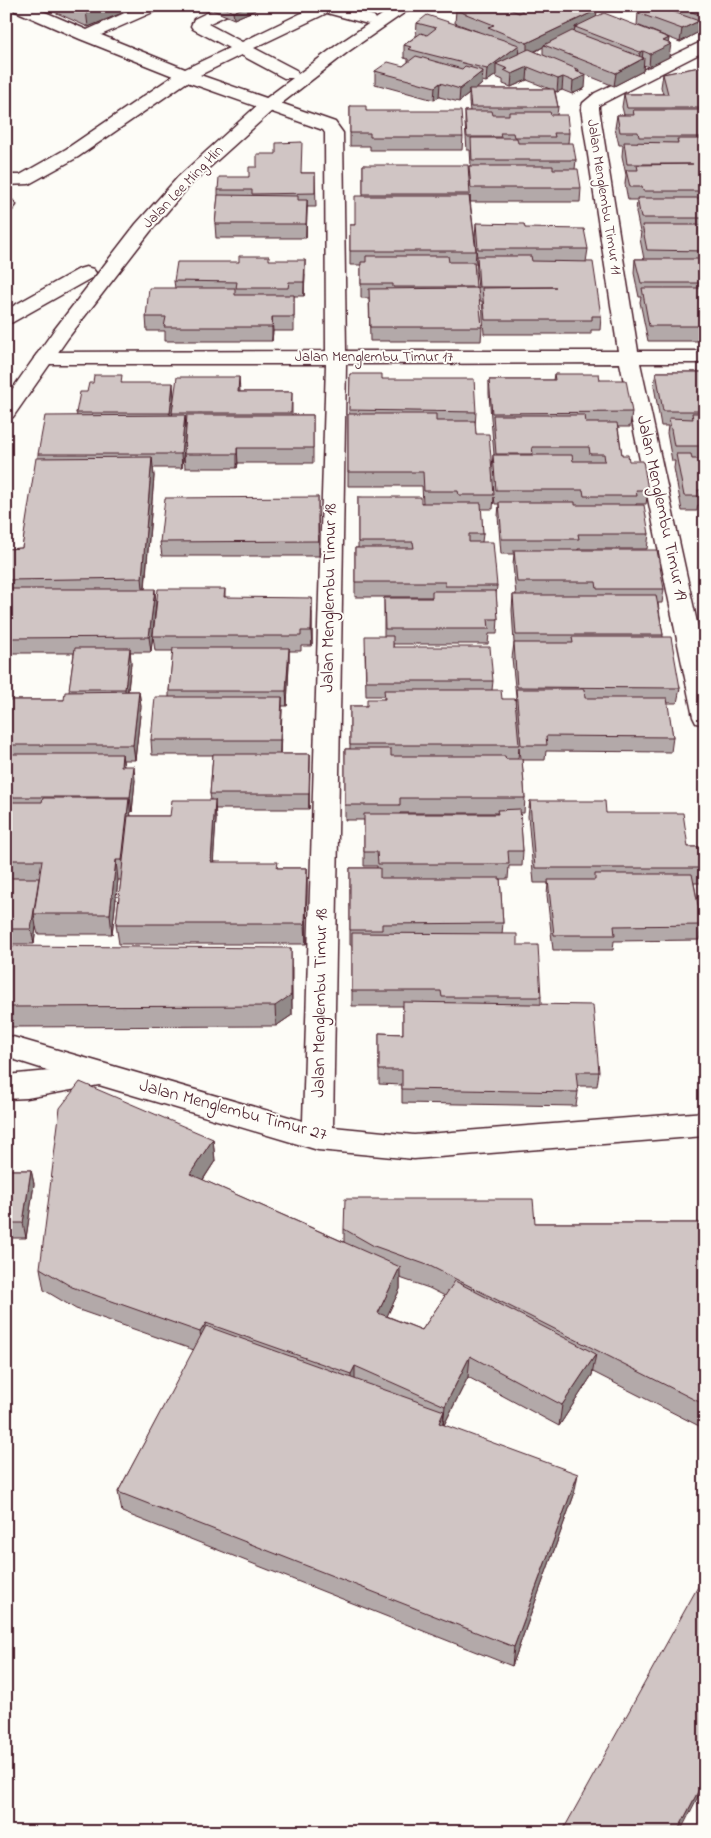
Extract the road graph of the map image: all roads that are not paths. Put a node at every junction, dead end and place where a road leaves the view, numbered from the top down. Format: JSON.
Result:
{"nodes":[{"id":1,"x":16,"y":6,"type":"edge"},
{"id":2,"x":154,"y":6,"type":"edge"},
{"id":3,"x":234,"y":6,"type":"edge"},
{"id":4,"x":387,"y":6,"type":"edge"},
{"id":5,"x":406,"y":6,"type":"edge"},
{"id":6,"x":324,"y":7,"type":"edge"},
{"id":7,"x":368,"y":19,"type":"junction"},
{"id":8,"x":86,"y":36,"type":"junction"},
{"id":9,"x":705,"y":45,"type":"edge"},
{"id":10,"x":241,"y":48,"type":"junction"},
{"id":11,"x":290,"y":74,"type":"junction"},
{"id":12,"x":184,"y":76,"type":"junction"},
{"id":13,"x":260,"y":104,"type":"junction"},
{"id":14,"x":6,"y":180,"type":"edge"},
{"id":15,"x":86,"y":273,"type":"junction"},
{"id":16,"x":6,"y":318,"type":"edge"},
{"id":17,"x":42,"y":331,"type":"dead end"},
{"id":18,"x":336,"y":356,"type":"junction"},
{"id":19,"x":629,"y":357,"type":"junction"},
{"id":20,"x":705,"y":357,"type":"edge"},
{"id":21,"x":44,"y":358,"type":"junction"},
{"id":22,"x":18,"y":365,"type":"dead end"},
{"id":23,"x":6,"y":388,"type":"edge"},
{"id":24,"x":6,"y":413,"type":"edge"},
{"id":25,"x":705,"y":717,"type":"edge"},
{"id":26,"x":6,"y":1046,"type":"edge"},
{"id":27,"x":101,"y":1074,"type":"junction"},
{"id":28,"x":6,"y":1087,"type":"edge"},
{"id":29,"x":705,"y":1124,"type":"edge"},
{"id":30,"x":318,"y":1138,"type":"junction"}],
"edges":[{"from":1,"to":8,"type":"street","name":"Jalan Menglembu Timur 18"},
{"from":2,"to":8,"type":"street"},
{"from":3,"to":10,"type":"street"},
{"from":4,"to":7,"type":"street","name":"Jalan Lee Ming Hin"},
{"from":5,"to":13,"type":"street","name":"Jalan Lee Ming Hin"},
{"from":6,"to":7,"type":"street"},
{"from":6,"to":10,"type":"street"},
{"from":7,"to":11,"type":"street","name":"Jalan Lee Ming Hin"},
{"from":8,"to":12,"type":"street","name":"Jalan Menglembu Timur 18"},
{"from":9,"to":19,"type":"street","name":"Jalan Menglembu Timur 11"},
{"from":10,"to":11,"type":"street"},
{"from":10,"to":12,"type":"street"},
{"from":11,"to":13,"type":"street","name":"Jalan Lee Ming Hin"},
{"from":12,"to":13,"type":"street","name":"Jalan Menglembu Timur 18"},
{"from":12,"to":14,"type":"street"},
{"from":13,"to":15,"type":"street","name":"Jalan Lee Ming Hin"},
{"from":13,"to":18,"type":"street","name":"Jalan Menglembu Timur 18"},
{"from":13,"to":21,"type":"street","name":"Jalan Lee Ming Hin"},
{"from":15,"to":16,"type":"street"},
{"from":15,"to":17,"type":"street","name":"Jalan Lee Ming Hin"},
{"from":18,"to":19,"type":"street","name":"Jalan Menglembu Timur 17"},
{"from":18,"to":21,"type":"street","name":"Jalan Menglembu Timur 17"},
{"from":18,"to":30,"type":"street","name":"Jalan Menglembu Timur 18"},
{"from":19,"to":20,"type":"street","name":"Jalan Menglembu Timur 17"},
{"from":19,"to":25,"type":"street","name":"Jalan Menglembu Timur 19"},
{"from":21,"to":24,"type":"street","name":"Jalan Lee Ming Hin"},
{"from":22,"to":23,"type":"street"},
{"from":26,"to":27,"type":"street","name":"Jalan Menglembu Timur 27"},
{"from":27,"to":28,"type":"street"},
{"from":27,"to":30,"type":"street","name":"Jalan Menglembu Timur 27"},
{"from":29,"to":30,"type":"street","name":"Jalan Menglembu Timur 27"}]}
